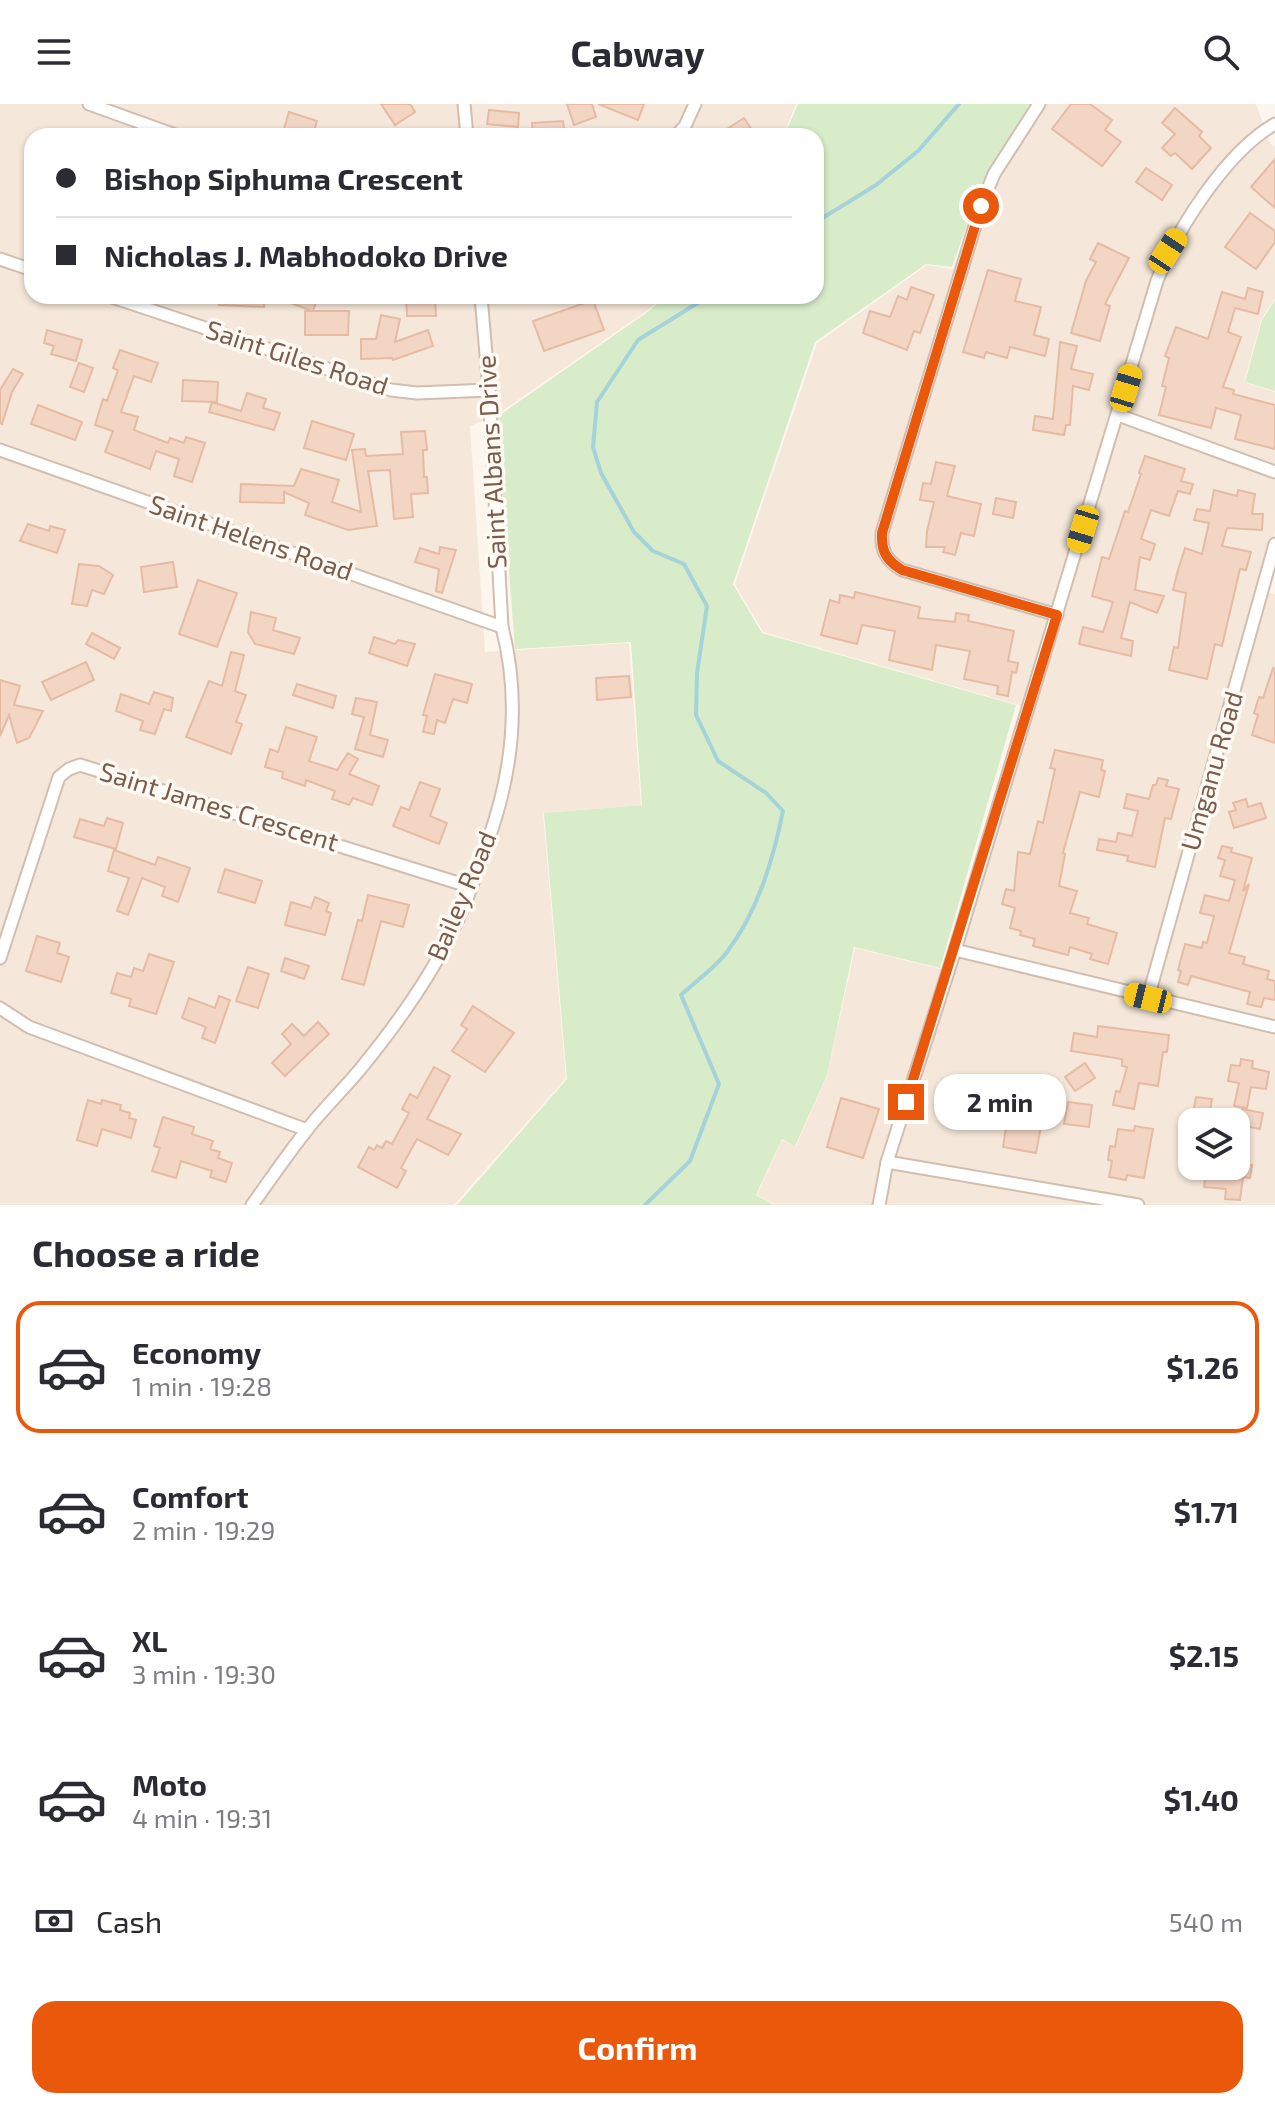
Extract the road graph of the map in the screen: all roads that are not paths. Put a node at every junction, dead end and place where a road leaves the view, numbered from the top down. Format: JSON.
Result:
{"nodes":[{"id":1,"x":89,"y":104,"type":"edge"},
{"id":2,"x":464,"y":104,"type":"edge"},
{"id":3,"x":695,"y":104,"type":"edge"},
{"id":4,"x":1039,"y":104,"type":"edge"},
{"id":5,"x":1275,"y":124,"type":"edge"},
{"id":6,"x":156,"y":128,"type":"edge"},
{"id":7,"x":466,"y":128,"type":"edge"},
{"id":8,"x":683,"y":128,"type":"edge"},
{"id":9,"x":0,"y":259,"type":"edge"},
{"id":10,"x":24,"y":267,"type":"edge"},
{"id":11,"x":133,"y":304,"type":"edge"},
{"id":12,"x":482,"y":304,"type":"edge"},
{"id":13,"x":489,"y":390,"type":"junction"},
{"id":14,"x":1118,"y":415,"type":"junction"},
{"id":15,"x":0,"y":450,"type":"edge"},
{"id":16,"x":1275,"y":472,"type":"edge"},
{"id":17,"x":1275,"y":544,"type":"edge"},
{"id":18,"x":1057,"y":615,"type":"junction"},
{"id":19,"x":502,"y":627,"type":"junction"},
{"id":20,"x":471,"y":887,"type":"junction"},
{"id":21,"x":955,"y":950,"type":"junction"},
{"id":22,"x":0,"y":958,"type":"edge"},
{"id":23,"x":1148,"y":998,"type":"junction"},
{"id":24,"x":0,"y":1008,"type":"edge"},
{"id":25,"x":1275,"y":1027,"type":"edge"},
{"id":26,"x":307,"y":1130,"type":"junction"},
{"id":27,"x":887,"y":1162,"type":"junction"},
{"id":28,"x":252,"y":1205,"type":"edge"},
{"id":29,"x":879,"y":1205,"type":"edge"},
{"id":30,"x":1138,"y":1205,"type":"edge"}],
"edges":[{"from":1,"to":6,"type":"street"},
{"from":2,"to":7,"type":"street"},
{"from":3,"to":8,"type":"street"},
{"from":4,"to":18,"type":"street"},
{"from":5,"to":14,"type":"street"},
{"from":9,"to":10,"type":"street"},
{"from":11,"to":13,"type":"street","name":"Saint Giles Road"},
{"from":12,"to":13,"type":"street","name":"Saint Albans Drive"},
{"from":13,"to":19,"type":"street","name":"Saint Albans Drive"},
{"from":14,"to":16,"type":"street"},
{"from":14,"to":18,"type":"street"},
{"from":15,"to":19,"type":"street","name":"Saint Helens Road"},
{"from":17,"to":23,"type":"street","name":"Umganu Road"},
{"from":18,"to":21,"type":"street"},
{"from":19,"to":20,"type":"street","name":"Bailey Road"},
{"from":20,"to":22,"type":"street","name":"Saint James Crescent"},
{"from":20,"to":26,"type":"street","name":"Bailey Road"},
{"from":21,"to":23,"type":"street"},
{"from":21,"to":27,"type":"street"},
{"from":23,"to":25,"type":"street"},
{"from":24,"to":26,"type":"street"},
{"from":26,"to":28,"type":"street","name":"Bailey Road"},
{"from":27,"to":29,"type":"street"},
{"from":27,"to":30,"type":"street"}]}
